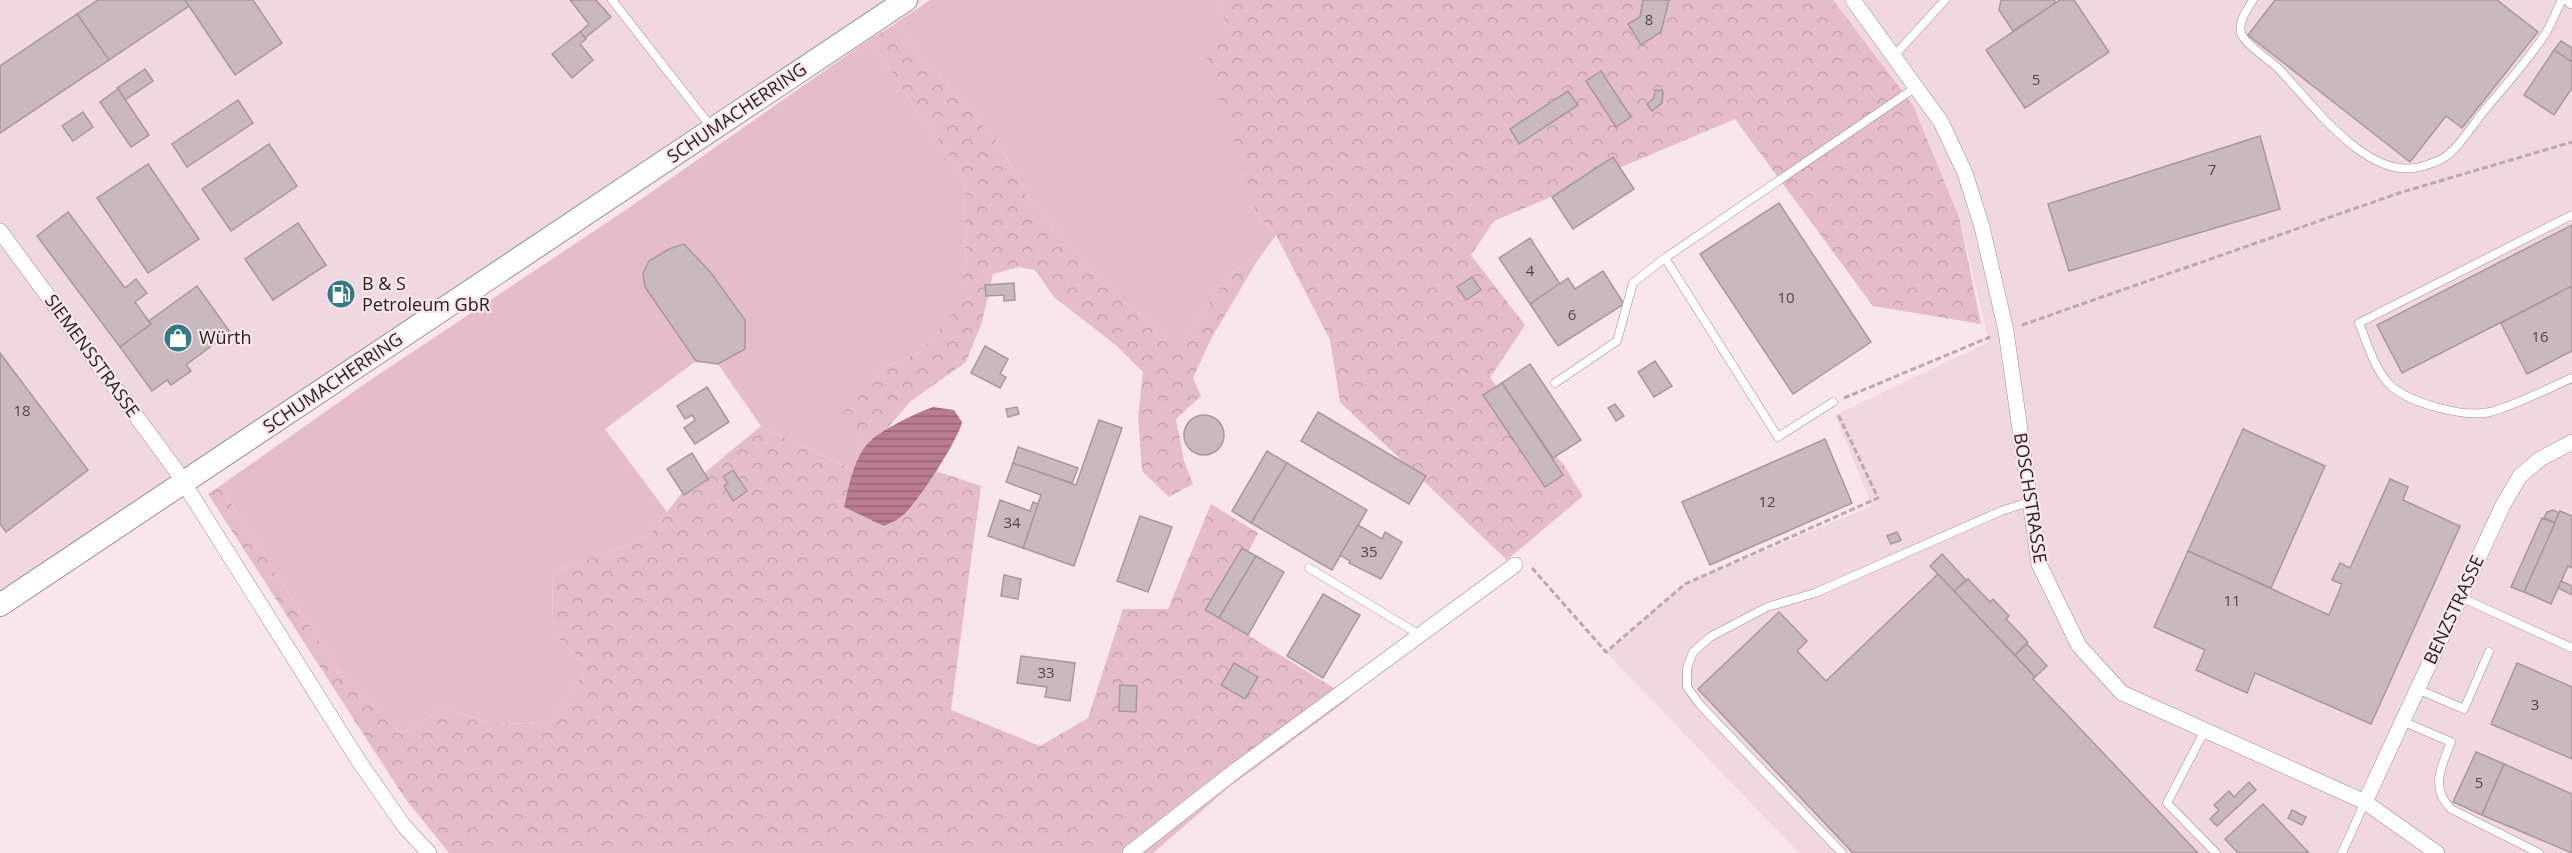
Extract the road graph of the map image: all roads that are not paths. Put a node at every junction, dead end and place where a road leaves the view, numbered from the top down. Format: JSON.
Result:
{"nodes":[{"id":1,"x":612,"y":0,"type":"edge"},
{"id":2,"x":906,"y":0,"type":"edge"},
{"id":3,"x":1853,"y":0,"type":"edge"},
{"id":4,"x":1945,"y":0,"type":"edge"},
{"id":5,"x":2253,"y":0,"type":"edge"},
{"id":6,"x":2562,"y":0,"type":"edge"},
{"id":7,"x":1893,"y":57,"type":"junction"},
{"id":8,"x":1917,"y":87,"type":"junction"},
{"id":9,"x":712,"y":129,"type":"junction"},
{"id":10,"x":2572,"y":214,"type":"edge"},
{"id":11,"x":0,"y":231,"type":"edge"},
{"id":12,"x":1665,"y":258,"type":"junction"},
{"id":13,"x":2572,"y":378,"type":"edge"},
{"id":14,"x":1555,"y":382,"type":"dead end"},
{"id":15,"x":1833,"y":402,"type":"dead end"},
{"id":16,"x":2572,"y":442,"type":"edge"},
{"id":17,"x":184,"y":482,"type":"junction"},
{"id":18,"x":2029,"y":502,"type":"junction"},
{"id":19,"x":1515,"y":565,"type":"dead end"},
{"id":20,"x":1309,"y":568,"type":"dead end"},
{"id":21,"x":2460,"y":597,"type":"junction"},
{"id":22,"x":0,"y":605,"type":"edge"},
{"id":23,"x":1419,"y":635,"type":"junction"},
{"id":24,"x":2572,"y":648,"type":"edge"},
{"id":25,"x":2489,"y":652,"type":"dead end"},
{"id":26,"x":2417,"y":689,"type":"junction"},
{"id":27,"x":2402,"y":721,"type":"junction"},
{"id":28,"x":2205,"y":730,"type":"junction"},
{"id":29,"x":2365,"y":802,"type":"junction"},
{"id":30,"x":429,"y":853,"type":"edge"},
{"id":31,"x":1130,"y":853,"type":"edge"},
{"id":32,"x":1842,"y":853,"type":"edge"},
{"id":33,"x":2216,"y":853,"type":"edge"},
{"id":34,"x":2342,"y":853,"type":"edge"},
{"id":35,"x":2437,"y":853,"type":"edge"},
{"id":36,"x":2539,"y":853,"type":"edge"}],
"edges":[{"from":1,"to":9,"type":"lane"},
{"from":2,"to":9,"type":"main road","name":"SCHUMACHERRING"},
{"from":3,"to":7,"type":"street","name":"BOSCHSTRASSE"},
{"from":4,"to":7,"type":"lane"},
{"from":5,"to":6,"type":"lane"},
{"from":7,"to":8,"type":"street","name":"BOSCHSTRASSE"},
{"from":8,"to":12,"type":"lane"},
{"from":8,"to":18,"type":"street","name":"BOSCHSTRASSE"},
{"from":9,"to":17,"type":"main road","name":"SCHUMACHERRING"},
{"from":10,"to":13,"type":"lane"},
{"from":11,"to":17,"type":"street","name":"SIEMENSSTRASSE"},
{"from":12,"to":14,"type":"lane"},
{"from":12,"to":15,"type":"lane"},
{"from":16,"to":21,"type":"street","name":"BENZSTRASSE"},
{"from":17,"to":22,"type":"main road","name":"SCHUMACHERRING"},
{"from":17,"to":30,"type":"street","name":"SIEMENSSTRASSE"},
{"from":18,"to":28,"type":"street","name":"BOSCHSTRASSE"},
{"from":18,"to":32,"type":"lane"},
{"from":19,"to":23,"type":"street"},
{"from":20,"to":23,"type":"lane"},
{"from":21,"to":24,"type":"lane"},
{"from":21,"to":26,"type":"street","name":"BENZSTRASSE"},
{"from":23,"to":31,"type":"street"},
{"from":25,"to":26,"type":"lane"},
{"from":26,"to":27,"type":"street","name":"BENZSTRASSE"},
{"from":27,"to":29,"type":"street","name":"BENZSTRASSE"},
{"from":27,"to":36,"type":"lane"},
{"from":28,"to":29,"type":"street","name":"BOSCHSTRASSE"},
{"from":28,"to":33,"type":"lane"},
{"from":29,"to":34,"type":"lane"},
{"from":29,"to":35,"type":"street","name":"BOSCHSTRASSE"}]}
